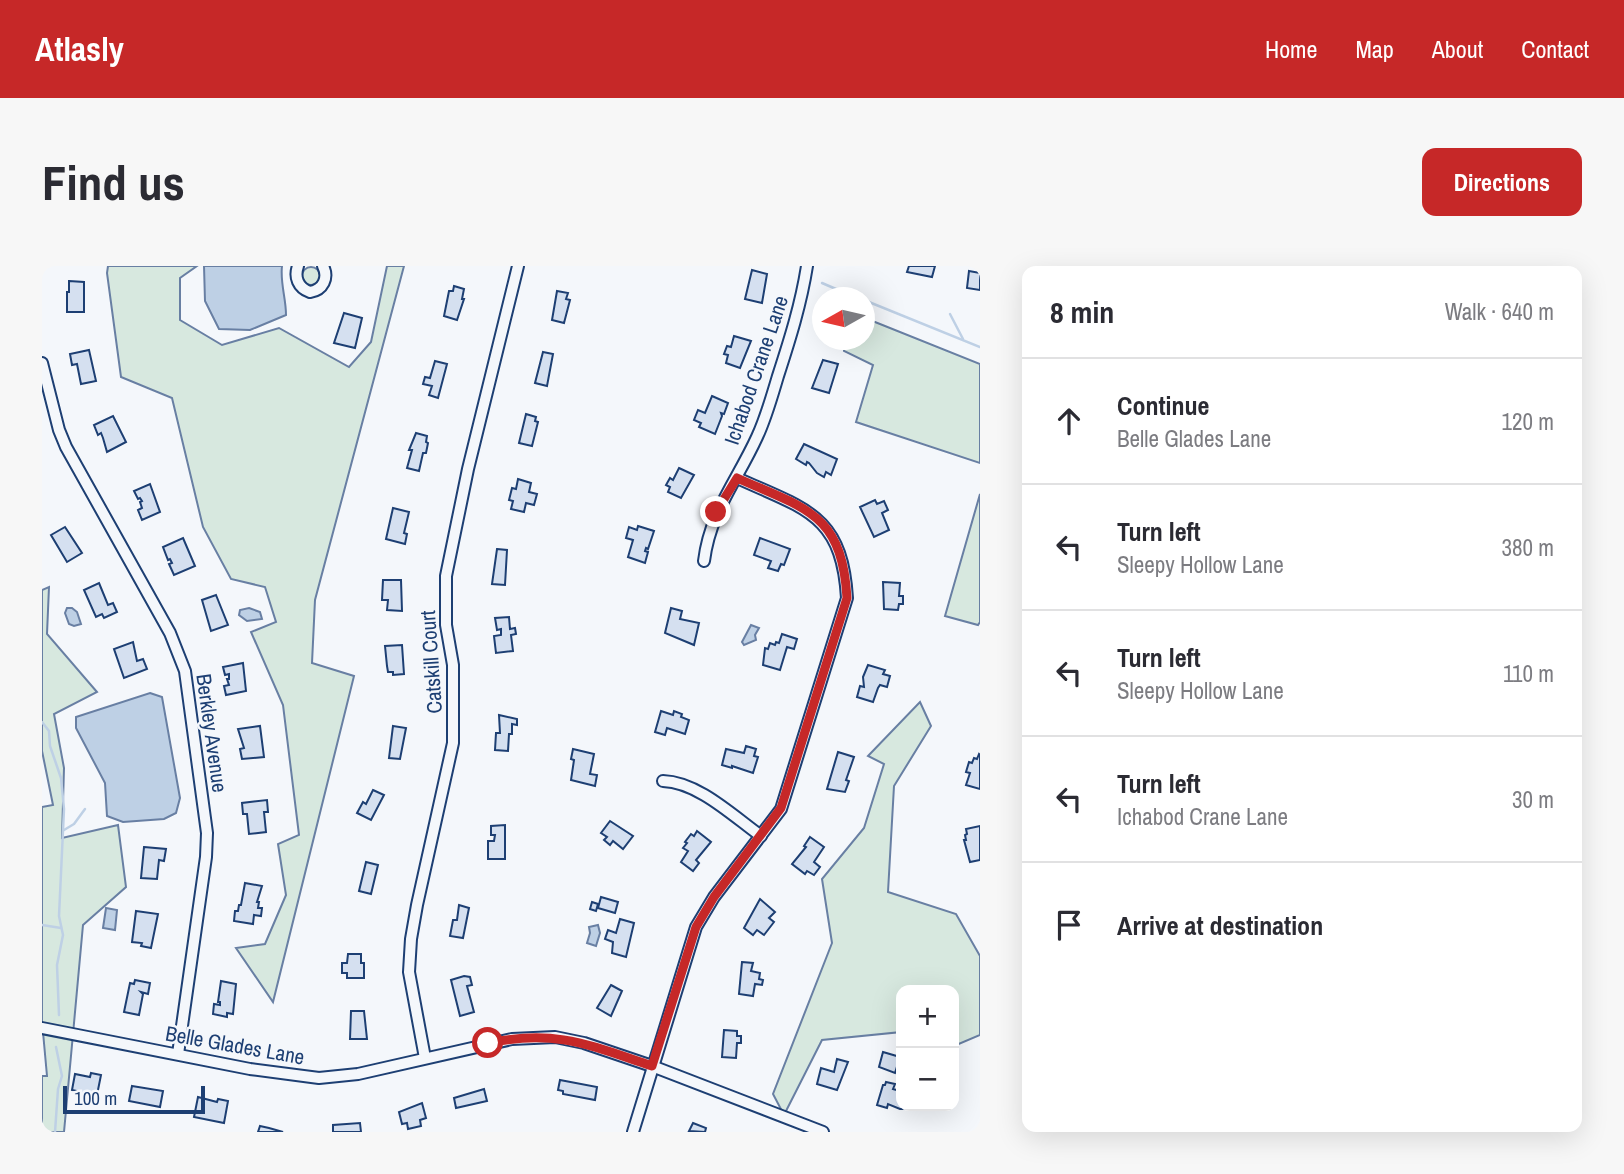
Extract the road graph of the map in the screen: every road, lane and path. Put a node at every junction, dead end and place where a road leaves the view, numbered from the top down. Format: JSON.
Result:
{"nodes":[{"id":1,"x":298,"y":266,"type":"edge"},
{"id":2,"x":323,"y":266,"type":"edge"},
{"id":3,"x":518,"y":266,"type":"edge"},
{"id":4,"x":807,"y":266,"type":"edge"},
{"id":5,"x":42,"y":363,"type":"edge"},
{"id":6,"x":737,"y":478,"type":"junction"},
{"id":7,"x":704,"y":561,"type":"dead end"},
{"id":8,"x":663,"y":781,"type":"dead end"},
{"id":9,"x":761,"y":836,"type":"junction"},
{"id":10,"x":42,"y":1028,"type":"edge"},
{"id":11,"x":178,"y":1055,"type":"junction"},
{"id":12,"x":425,"y":1058,"type":"junction"},
{"id":13,"x":652,"y":1066,"type":"junction"},
{"id":14,"x":633,"y":1132,"type":"edge"},
{"id":15,"x":823,"y":1132,"type":"edge"}],
"edges":[{"from":1,"to":2,"type":"street"},
{"from":3,"to":12,"type":"street","name":"Catskill Court"},
{"from":4,"to":6,"type":"street","name":"Ichabod Crane Lane"},
{"from":5,"to":11,"type":"street","name":"Berkley Avenue"},
{"from":6,"to":7,"type":"street","name":"Ichabod Crane Lane"},
{"from":6,"to":9,"type":"street"},
{"from":8,"to":9,"type":"street"},
{"from":9,"to":13,"type":"street"},
{"from":10,"to":11,"type":"street","name":"Belle Glades Lane"},
{"from":11,"to":12,"type":"street","name":"Belle Glades Lane"},
{"from":12,"to":13,"type":"street","name":"Belle Glades Lane"},
{"from":13,"to":14,"type":"street"},
{"from":13,"to":15,"type":"street","name":"Belle Glades Lane"}]}
